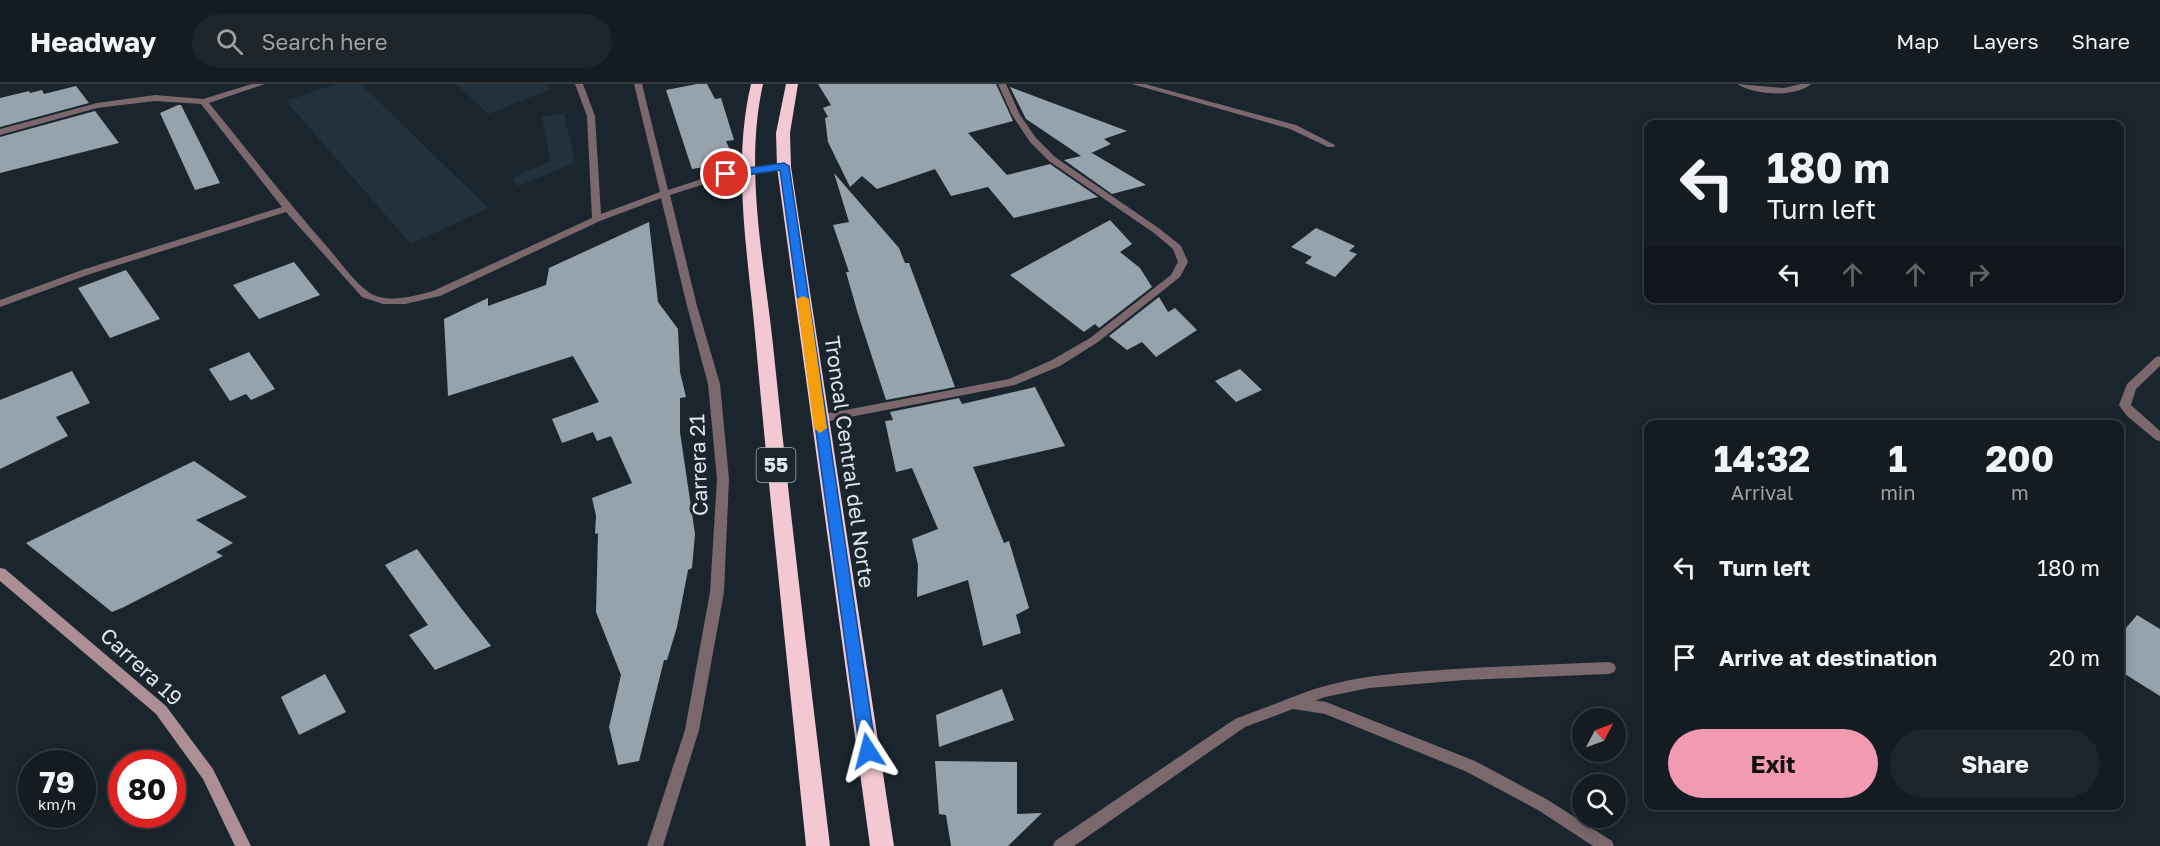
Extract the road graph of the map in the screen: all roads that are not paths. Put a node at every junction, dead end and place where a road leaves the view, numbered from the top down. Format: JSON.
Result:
{"nodes":[{"id":1,"x":261,"y":84,"type":"edge"},
{"id":2,"x":579,"y":84,"type":"edge"},
{"id":3,"x":638,"y":84,"type":"edge"},
{"id":4,"x":757,"y":84,"type":"edge"},
{"id":5,"x":792,"y":84,"type":"edge"},
{"id":6,"x":1002,"y":84,"type":"edge"},
{"id":7,"x":1136,"y":84,"type":"edge"},
{"id":8,"x":1741,"y":84,"type":"edge"},
{"id":9,"x":1807,"y":84,"type":"edge"},
{"id":10,"x":204,"y":102,"type":"junction"},
{"id":11,"x":0,"y":132,"type":"edge"},
{"id":12,"x":1331,"y":145,"type":"dead end"},
{"id":13,"x":784,"y":166,"type":"junction"},
{"id":14,"x":748,"y":170,"type":"junction"},
{"id":15,"x":664,"y":194,"type":"junction"},
{"id":16,"x":288,"y":208,"type":"junction"},
{"id":17,"x":597,"y":219,"type":"junction"},
{"id":18,"x":0,"y":304,"type":"edge"},
{"id":19,"x":2160,"y":360,"type":"edge"},
{"id":20,"x":819,"y":419,"type":"junction"},
{"id":21,"x":2160,"y":437,"type":"edge"},
{"id":22,"x":0,"y":573,"type":"edge"},
{"id":23,"x":1609,"y":668,"type":"dead end"},
{"id":24,"x":1293,"y":704,"type":"junction"},
{"id":25,"x":243,"y":846,"type":"edge"},
{"id":26,"x":655,"y":846,"type":"edge"},
{"id":27,"x":818,"y":846,"type":"edge"},
{"id":28,"x":882,"y":846,"type":"edge"},
{"id":29,"x":1061,"y":846,"type":"edge"},
{"id":30,"x":1606,"y":846,"type":"edge"}],
"edges":[{"from":1,"to":10,"type":"street"},
{"from":2,"to":17,"type":"street"},
{"from":3,"to":15,"type":"street","name":"Carrera 21"},
{"from":4,"to":14,"type":"highway","number":"55"},
{"from":5,"to":13,"type":"highway","name":"Troncal Central del Norte","number":"55"},
{"from":6,"to":20,"type":"street"},
{"from":7,"to":12,"type":"street"},
{"from":8,"to":9,"type":"street"},
{"from":10,"to":11,"type":"street"},
{"from":10,"to":16,"type":"street"},
{"from":13,"to":14,"type":"street"},
{"from":13,"to":20,"type":"highway","name":"Troncal Central del Norte","number":"55"},
{"from":14,"to":15,"type":"street"},
{"from":14,"to":27,"type":"highway","number":"55"},
{"from":15,"to":17,"type":"street"},
{"from":15,"to":26,"type":"street","name":"Carrera 21"},
{"from":16,"to":17,"type":"street"},
{"from":16,"to":18,"type":"street"},
{"from":19,"to":21,"type":"street"},
{"from":20,"to":28,"type":"highway","name":"Troncal Central del Norte","number":"55"},
{"from":22,"to":25,"type":"street","name":"Carrera 19"},
{"from":23,"to":24,"type":"street"},
{"from":24,"to":29,"type":"street"},
{"from":24,"to":30,"type":"street"}]}
